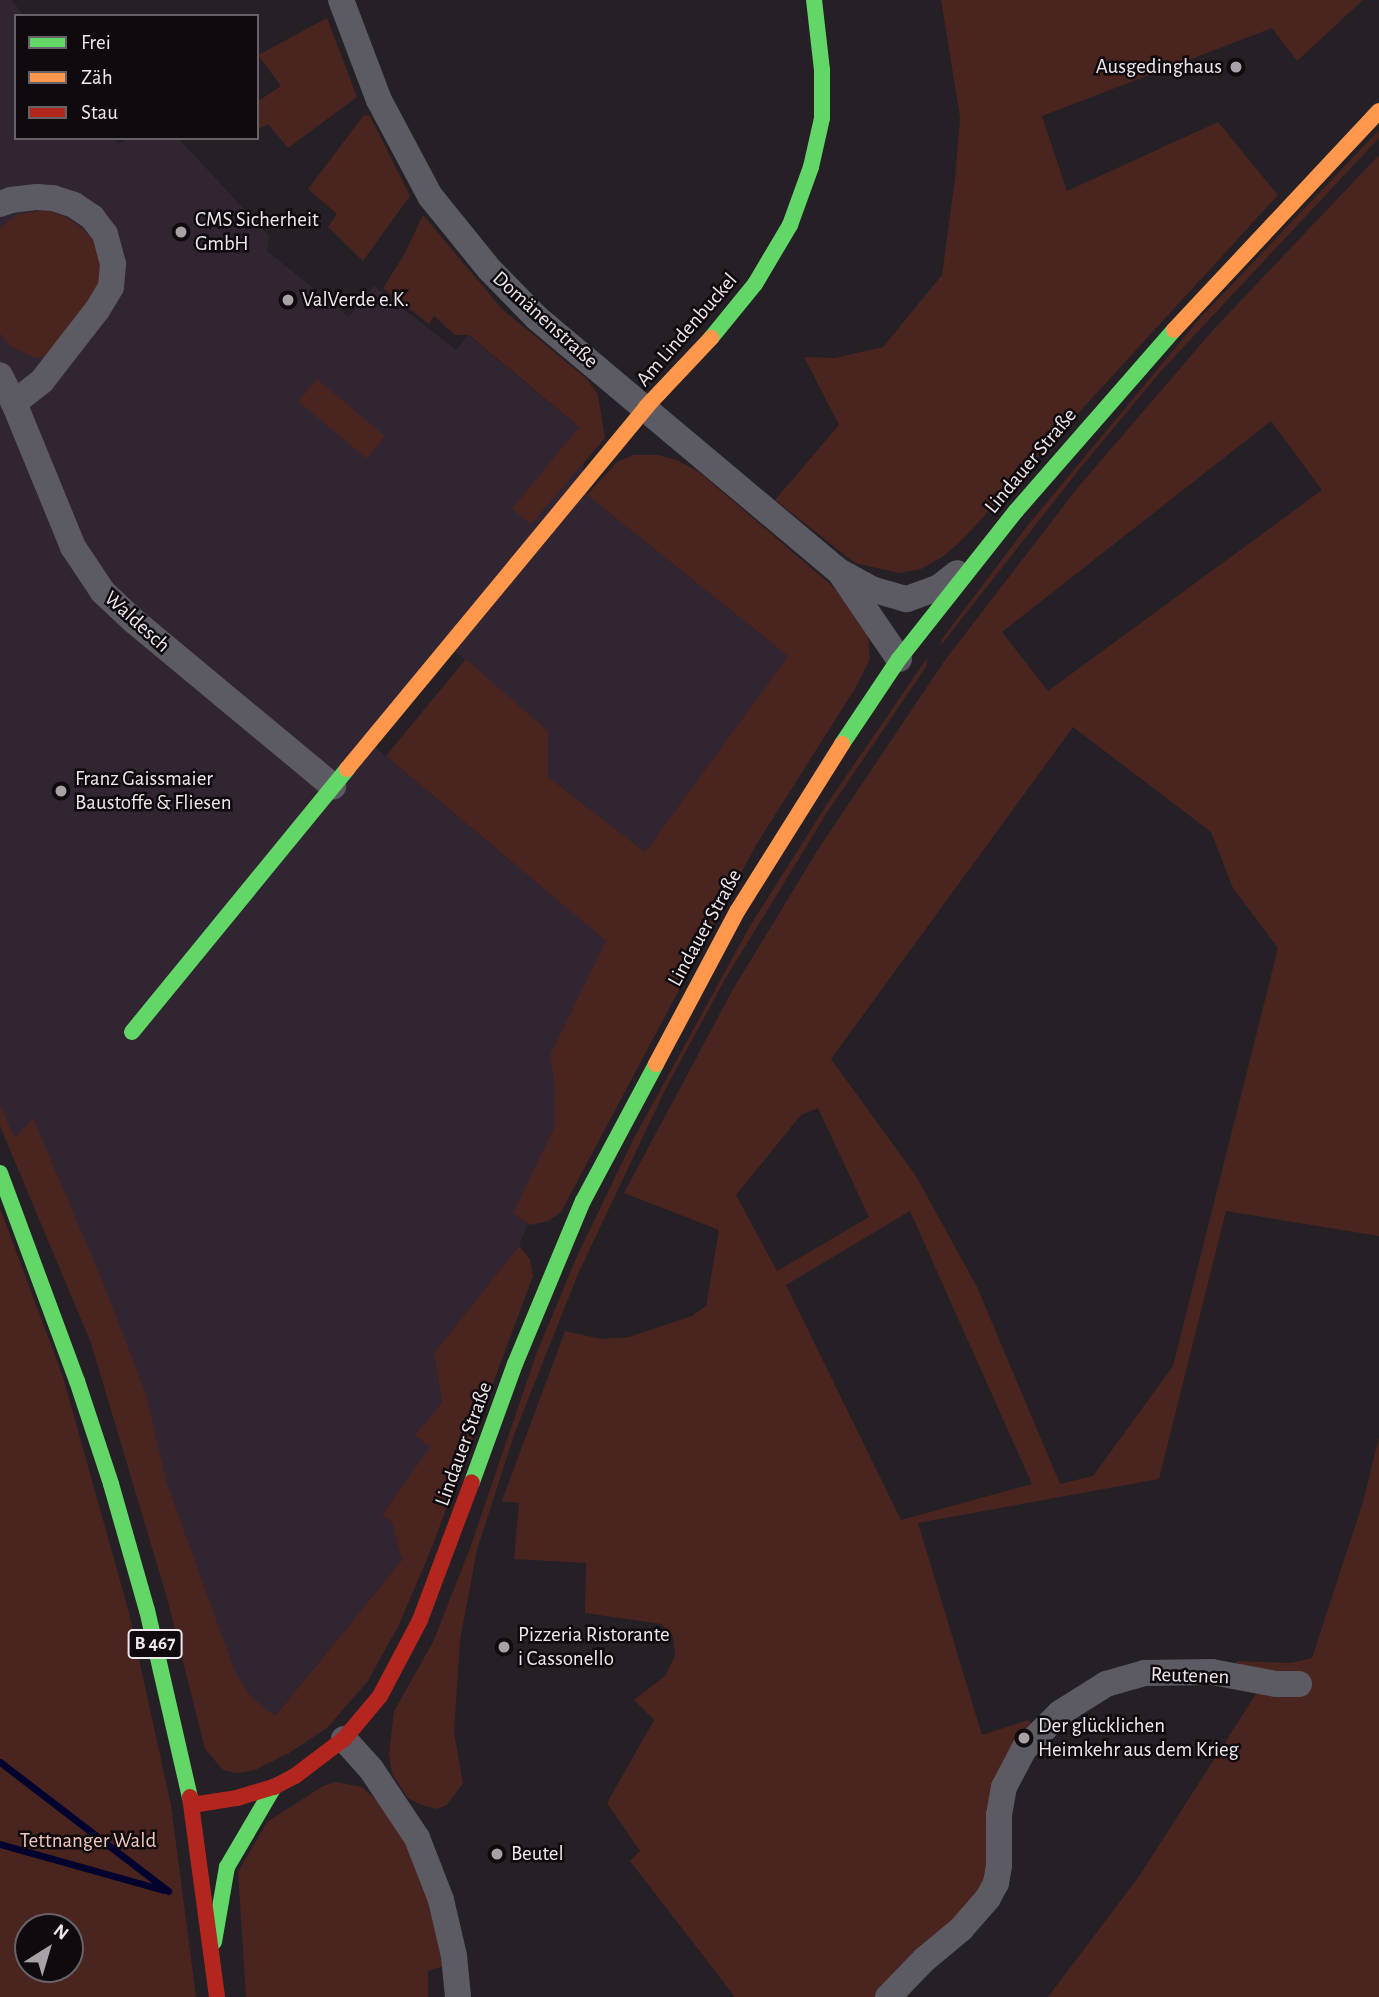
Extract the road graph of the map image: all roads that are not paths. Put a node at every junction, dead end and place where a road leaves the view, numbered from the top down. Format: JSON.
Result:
{"nodes":[{"id":1,"x":341,"y":0,"type":"edge"},
{"id":2,"x":814,"y":0,"type":"edge"},
{"id":3,"x":1379,"y":111,"type":"edge"},
{"id":4,"x":0,"y":204,"type":"edge"},
{"id":5,"x":0,"y":374,"type":"edge"},
{"id":6,"x":14,"y":403,"type":"junction"},
{"id":7,"x":646,"y":407,"type":"junction"},
{"id":8,"x":978,"y":556,"type":"junction"},
{"id":9,"x":839,"y":571,"type":"junction"},
{"id":10,"x":899,"y":659,"type":"junction"},
{"id":11,"x":333,"y":786,"type":"junction"},
{"id":12,"x":132,"y":1032,"type":"dead end"},
{"id":13,"x":0,"y":1173,"type":"edge"},
{"id":14,"x":1299,"y":1684,"type":"dead end"},
{"id":15,"x":344,"y":1739,"type":"junction"},
{"id":16,"x":275,"y":1787,"type":"junction"},
{"id":17,"x":192,"y":1805,"type":"junction"},
{"id":18,"x":213,"y":1950,"type":"junction"},
{"id":19,"x":217,"y":1997,"type":"edge"},
{"id":20,"x":457,"y":1997,"type":"edge"},
{"id":21,"x":888,"y":1997,"type":"edge"}],
"edges":[{"from":1,"to":7,"type":"street","name":"Domänenstraße"},
{"from":2,"to":7,"type":"main road","name":"Am Lindenbuckel"},
{"from":3,"to":8,"type":"main road","name":"Lindauer Straße"},
{"from":4,"to":6,"type":"street"},
{"from":5,"to":6,"type":"street","name":"Waldesch"},
{"from":6,"to":11,"type":"street","name":"Waldesch"},
{"from":7,"to":9,"type":"street","name":"Domänenstraße"},
{"from":7,"to":11,"type":"main road"},
{"from":8,"to":9,"type":"street","name":"Domänenstraße"},
{"from":8,"to":10,"type":"main road","name":"Lindauer Straße"},
{"from":9,"to":10,"type":"street","name":"Domänenstraße"},
{"from":10,"to":15,"type":"main road","name":"Lindauer Straße"},
{"from":11,"to":12,"type":"main road"},
{"from":13,"to":17,"type":"main road","number":"B 467"},
{"from":14,"to":21,"type":"street","name":"Reutenen"},
{"from":15,"to":16,"type":"main road","name":"Lindauer Straße"},
{"from":15,"to":20,"type":"street"},
{"from":16,"to":17,"type":"main road","name":"Lindauer Straße"},
{"from":16,"to":18,"type":"main road"},
{"from":17,"to":18,"type":"main road","number":"B 467"},
{"from":18,"to":19,"type":"main road","number":"B 467"}]}
